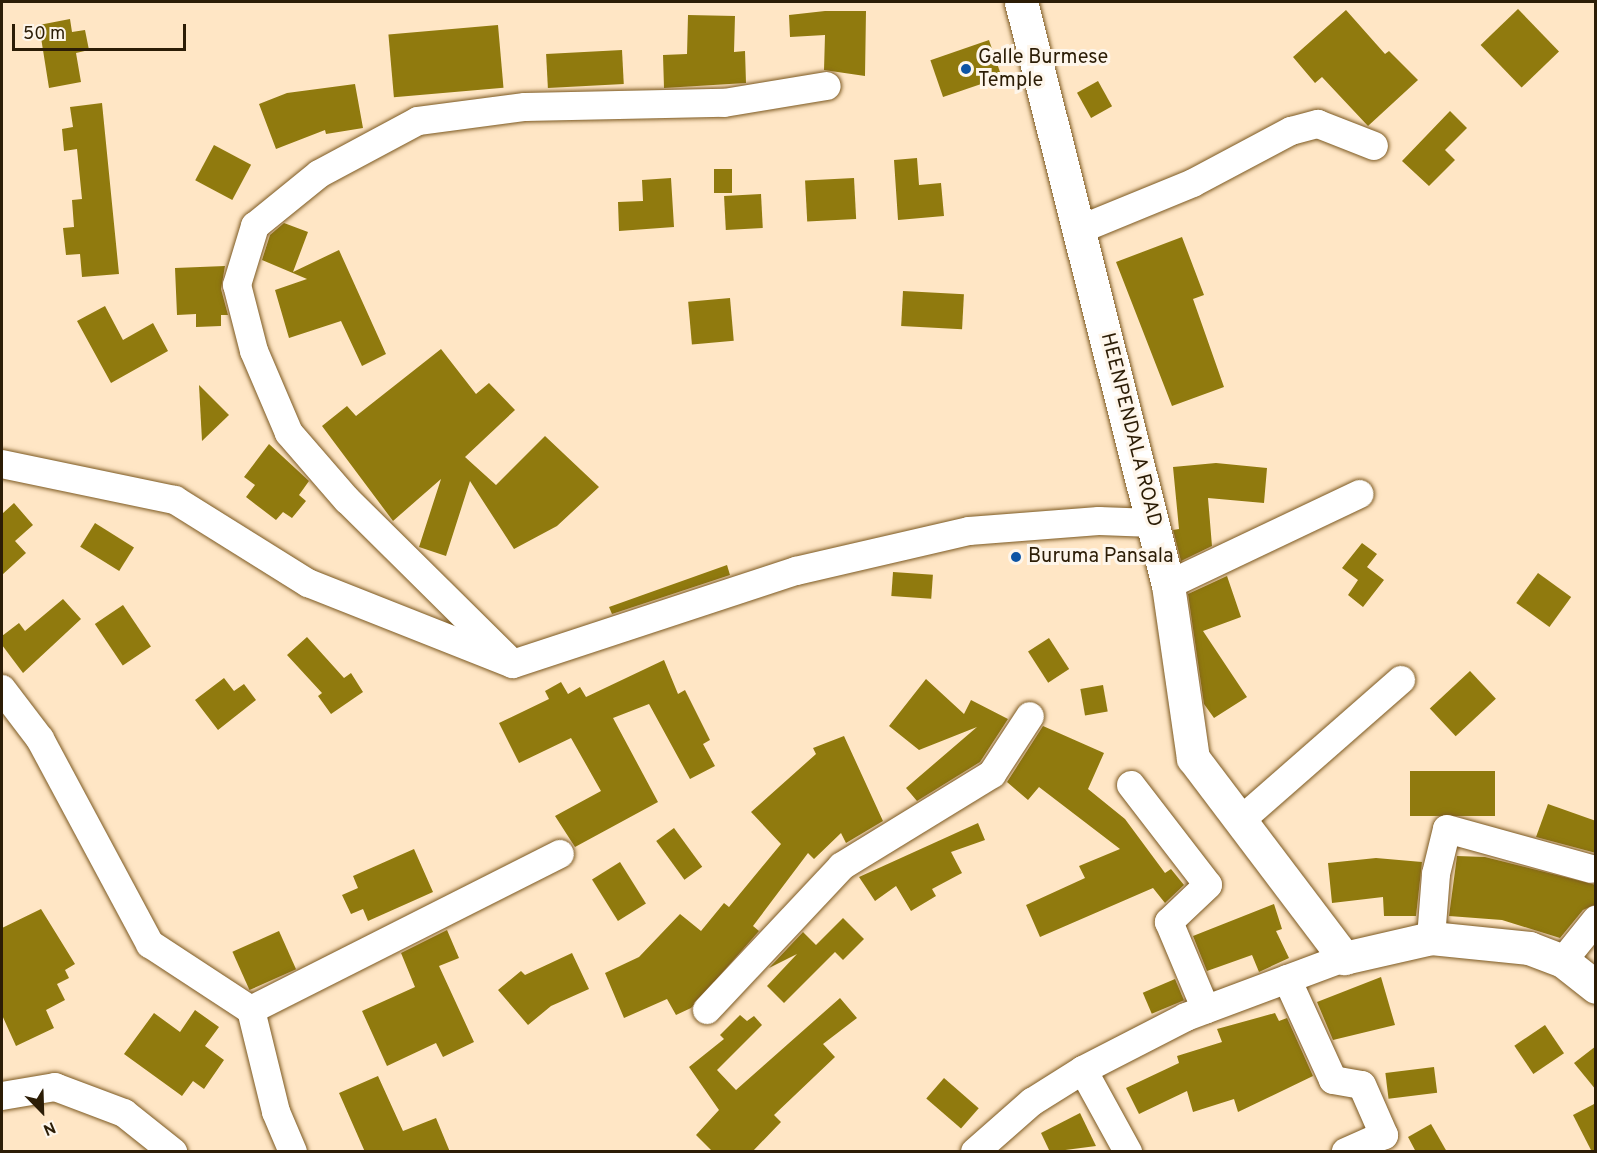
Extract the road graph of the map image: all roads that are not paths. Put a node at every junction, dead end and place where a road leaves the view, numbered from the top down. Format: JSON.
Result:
{"nodes":[{"id":1,"x":1021,"y":2,"type":"edge"},
{"id":2,"x":827,"y":86,"type":"dead end"},
{"id":3,"x":1374,"y":146,"type":"dead end"},
{"id":4,"x":1081,"y":229,"type":"junction"},
{"id":5,"x":2,"y":464,"type":"edge"},
{"id":6,"x":1360,"y":494,"type":"dead end"},
{"id":7,"x":1153,"y":523,"type":"junction"},
{"id":8,"x":1168,"y":585,"type":"junction"},
{"id":9,"x":513,"y":664,"type":"junction"},
{"id":10,"x":1401,"y":680,"type":"dead end"},
{"id":11,"x":2,"y":689,"type":"edge"},
{"id":12,"x":1030,"y":716,"type":"dead end"},
{"id":13,"x":1131,"y":785,"type":"dead end"},
{"id":14,"x":1240,"y":821,"type":"junction"},
{"id":15,"x":560,"y":854,"type":"dead end"},
{"id":16,"x":1591,"y":868,"type":"dead end"},
{"id":17,"x":1596,"y":920,"type":"edge"},
{"id":18,"x":1431,"y":938,"type":"junction"},
{"id":19,"x":1344,"y":958,"type":"junction"},
{"id":20,"x":1563,"y":961,"type":"junction"},
{"id":21,"x":1287,"y":979,"type":"junction"},
{"id":22,"x":1596,"y":987,"type":"edge"},
{"id":23,"x":251,"y":1010,"type":"junction"},
{"id":24,"x":707,"y":1010,"type":"dead end"},
{"id":25,"x":1206,"y":1010,"type":"junction"},
{"id":26,"x":1083,"y":1070,"type":"junction"},
{"id":27,"x":2,"y":1096,"type":"edge"},
{"id":28,"x":173,"y":1152,"type":"edge"},
{"id":29,"x":293,"y":1152,"type":"edge"},
{"id":30,"x":975,"y":1152,"type":"edge"},
{"id":31,"x":1128,"y":1152,"type":"edge"},
{"id":32,"x":1346,"y":1152,"type":"edge"}],
"edges":[{"from":1,"to":4,"type":"street","name":"HEENPENDALA ROAD"},
{"from":2,"to":9,"type":"street"},
{"from":3,"to":4,"type":"street"},
{"from":4,"to":7,"type":"street","name":"HEENPENDALA ROAD"},
{"from":5,"to":9,"type":"street"},
{"from":6,"to":8,"type":"street"},
{"from":7,"to":8,"type":"street","name":"HEENPENDALA ROAD"},
{"from":7,"to":9,"type":"street"},
{"from":8,"to":14,"type":"street","name":"HEENPENDALA ROAD"},
{"from":10,"to":14,"type":"street"},
{"from":11,"to":23,"type":"street"},
{"from":12,"to":24,"type":"street"},
{"from":13,"to":25,"type":"street"},
{"from":14,"to":19,"type":"street","name":"HEENPENDALA ROAD"},
{"from":15,"to":23,"type":"street"},
{"from":16,"to":18,"type":"street"},
{"from":17,"to":20,"type":"street"},
{"from":18,"to":19,"type":"street"},
{"from":18,"to":20,"type":"street"},
{"from":19,"to":21,"type":"street"},
{"from":20,"to":22,"type":"street"},
{"from":21,"to":25,"type":"street"},
{"from":21,"to":32,"type":"street"},
{"from":23,"to":29,"type":"street"},
{"from":25,"to":26,"type":"street"},
{"from":26,"to":30,"type":"street"},
{"from":26,"to":31,"type":"street"},
{"from":27,"to":28,"type":"street"}]}
